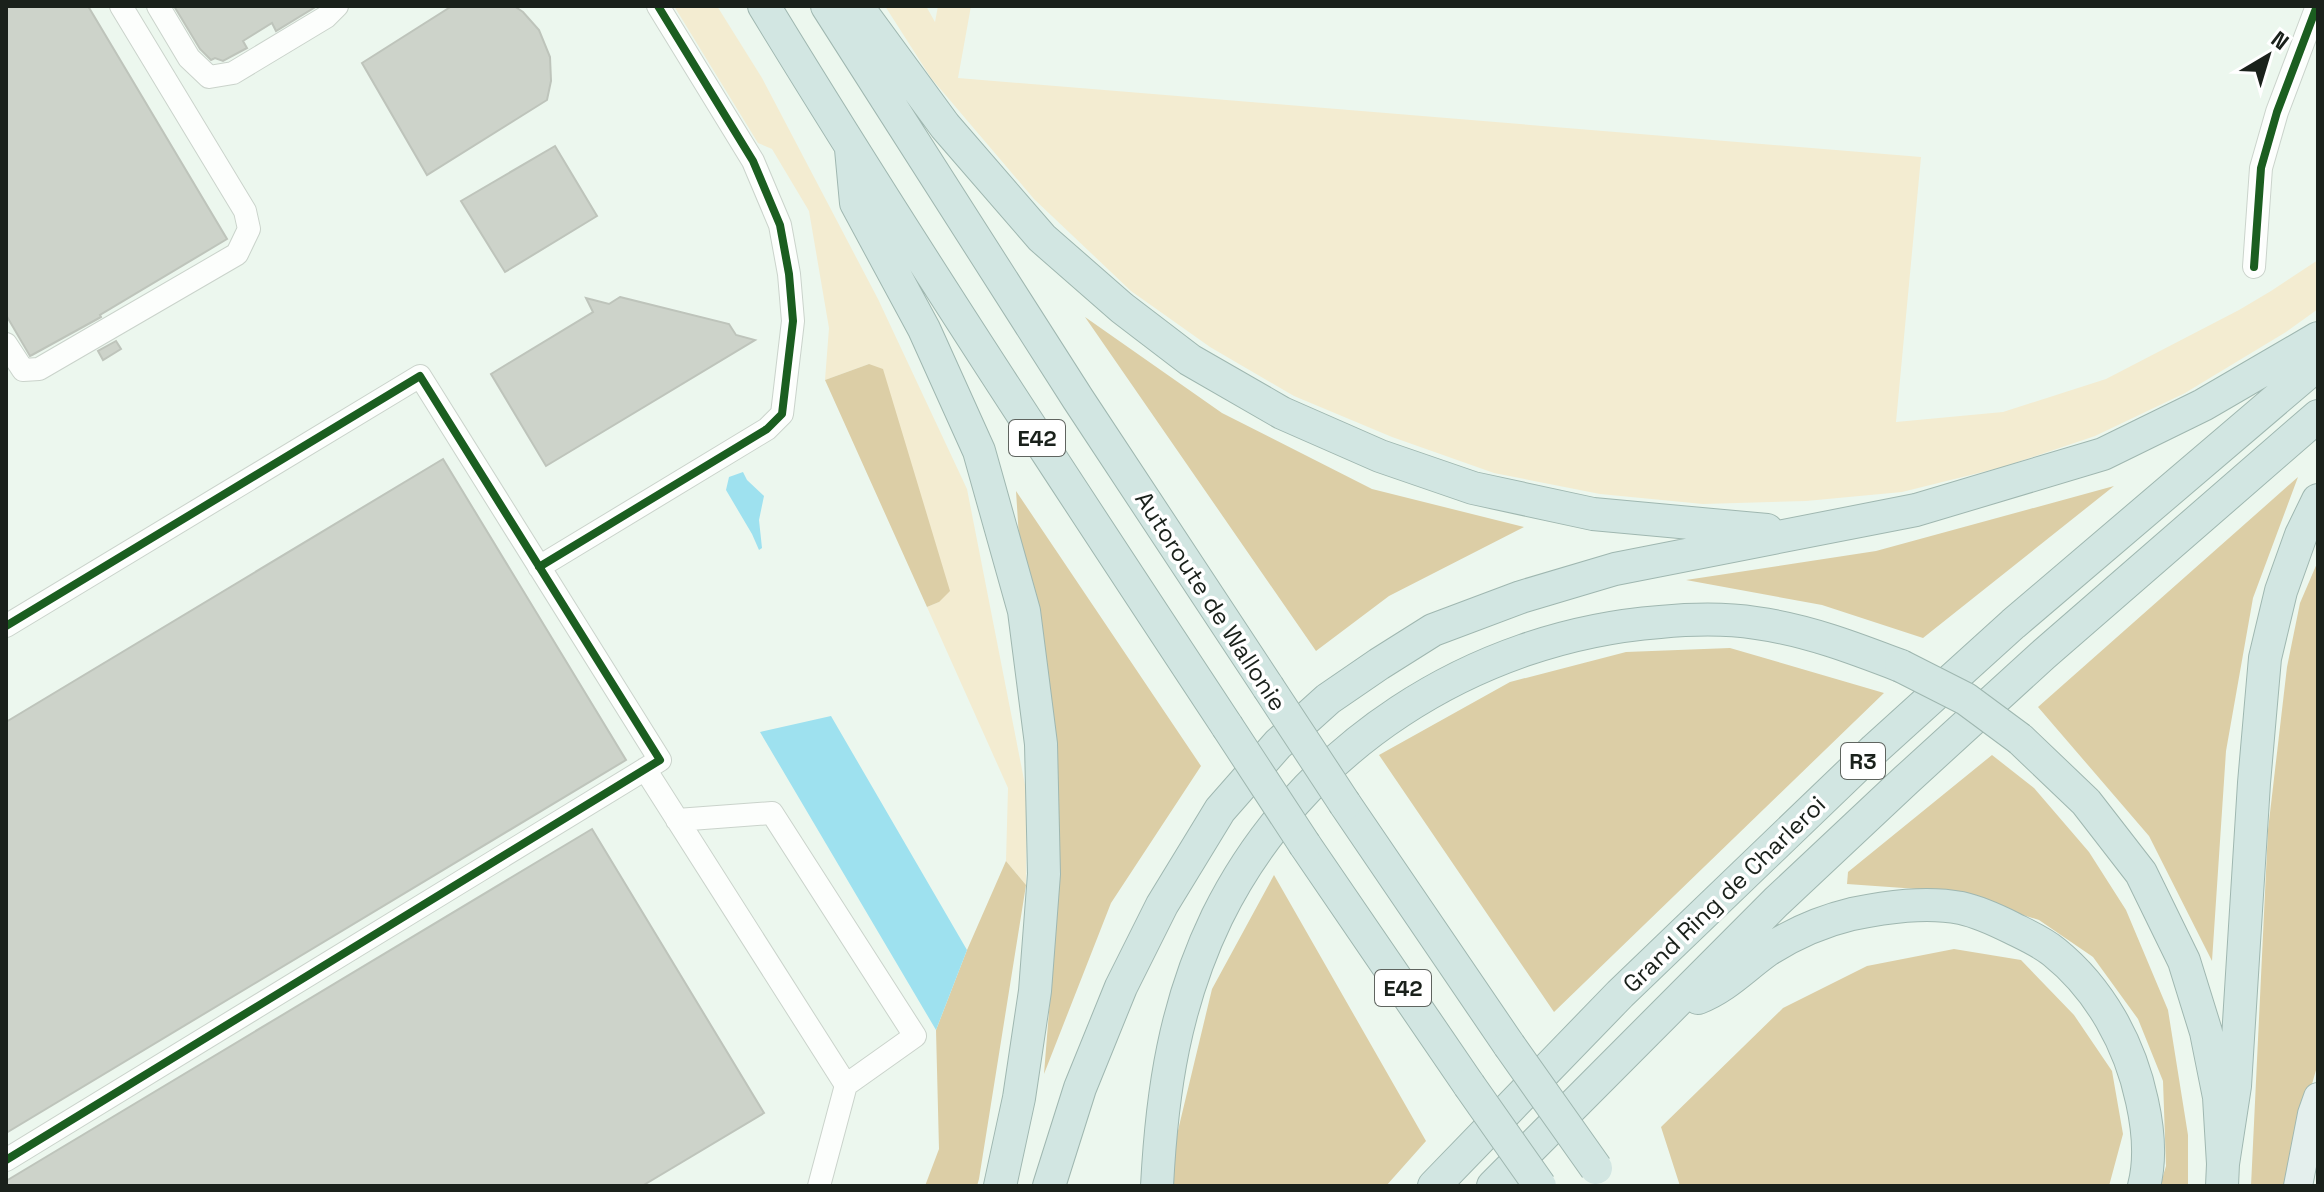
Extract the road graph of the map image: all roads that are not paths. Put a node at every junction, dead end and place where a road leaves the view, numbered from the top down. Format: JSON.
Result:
{"nodes":[{"id":1,"x":121,"y":6,"type":"edge"},
{"id":2,"x":158,"y":6,"type":"edge"},
{"id":3,"x":337,"y":6,"type":"edge"},
{"id":4,"x":658,"y":6,"type":"edge"},
{"id":5,"x":764,"y":6,"type":"edge"},
{"id":6,"x":827,"y":6,"type":"edge"},
{"id":7,"x":857,"y":6,"type":"edge"},
{"id":8,"x":2317,"y":6,"type":"edge"},
{"id":9,"x":851,"y":149,"type":"junction"},
{"id":10,"x":2254,"y":267,"type":"dead end"},
{"id":11,"x":2318,"y":338,"type":"edge"},
{"id":12,"x":6,"y":344,"type":"edge"},
{"id":13,"x":2318,"y":364,"type":"edge"},
{"id":14,"x":2318,"y":416,"type":"edge"},
{"id":15,"x":2318,"y":500,"type":"edge"},
{"id":16,"x":1802,"y":534,"type":"junction"},
{"id":17,"x":539,"y":567,"type":"junction"},
{"id":18,"x":6,"y":626,"type":"edge"},
{"id":19,"x":645,"y":769,"type":"junction"},
{"id":20,"x":677,"y":820,"type":"junction"},
{"id":21,"x":1673,"y":1008,"type":"junction"},
{"id":22,"x":846,"y":1085,"type":"junction"},
{"id":23,"x":2318,"y":1097,"type":"edge"},
{"id":24,"x":6,"y":1160,"type":"edge"},
{"id":25,"x":2222,"y":1175,"type":"edge"},
{"id":26,"x":1602,"y":1177,"type":"edge"},
{"id":27,"x":819,"y":1186,"type":"edge"},
{"id":28,"x":1000,"y":1186,"type":"edge"},
{"id":29,"x":1049,"y":1186,"type":"edge"},
{"id":30,"x":1157,"y":1186,"type":"edge"},
{"id":31,"x":1434,"y":1186,"type":"edge"},
{"id":32,"x":1493,"y":1186,"type":"edge"},
{"id":33,"x":1540,"y":1186,"type":"edge"},
{"id":34,"x":2144,"y":1186,"type":"edge"},
{"id":35,"x":2298,"y":1186,"type":"edge"}],
"edges":[{"from":1,"to":12,"type":"street"},
{"from":2,"to":3,"type":"street"},
{"from":4,"to":17,"type":"street"},
{"from":5,"to":9,"type":"highway","number":"E42"},
{"from":6,"to":26,"type":"highway","name":"Autoroute de Wallonie","number":"E42","bridge":true},
{"from":7,"to":16,"type":"highway"},
{"from":8,"to":10,"type":"street"},
{"from":9,"to":28,"type":"highway"},
{"from":9,"to":33,"type":"highway","number":"E42","bridge":true},
{"from":11,"to":16,"type":"highway"},
{"from":13,"to":31,"type":"highway","name":"Grand Ring de Charleroi","number":"R3"},
{"from":14,"to":21,"type":"highway","name":"Grand Ring de Charleroi","number":"R3"},
{"from":15,"to":25,"type":"highway"},
{"from":16,"to":29,"type":"highway"},
{"from":17,"to":18,"type":"street"},
{"from":17,"to":19,"type":"street"},
{"from":19,"to":20,"type":"street"},
{"from":19,"to":24,"type":"street"},
{"from":20,"to":22,"type":"street"},
{"from":20,"to":22,"type":"street"},
{"from":21,"to":32,"type":"highway","name":"Grand Ring de Charleroi","number":"R3"},
{"from":21,"to":34,"type":"highway"},
{"from":22,"to":27,"type":"street"},
{"from":23,"to":35,"type":"main road"},
{"from":25,"to":30,"type":"highway","bridge":true}]}
